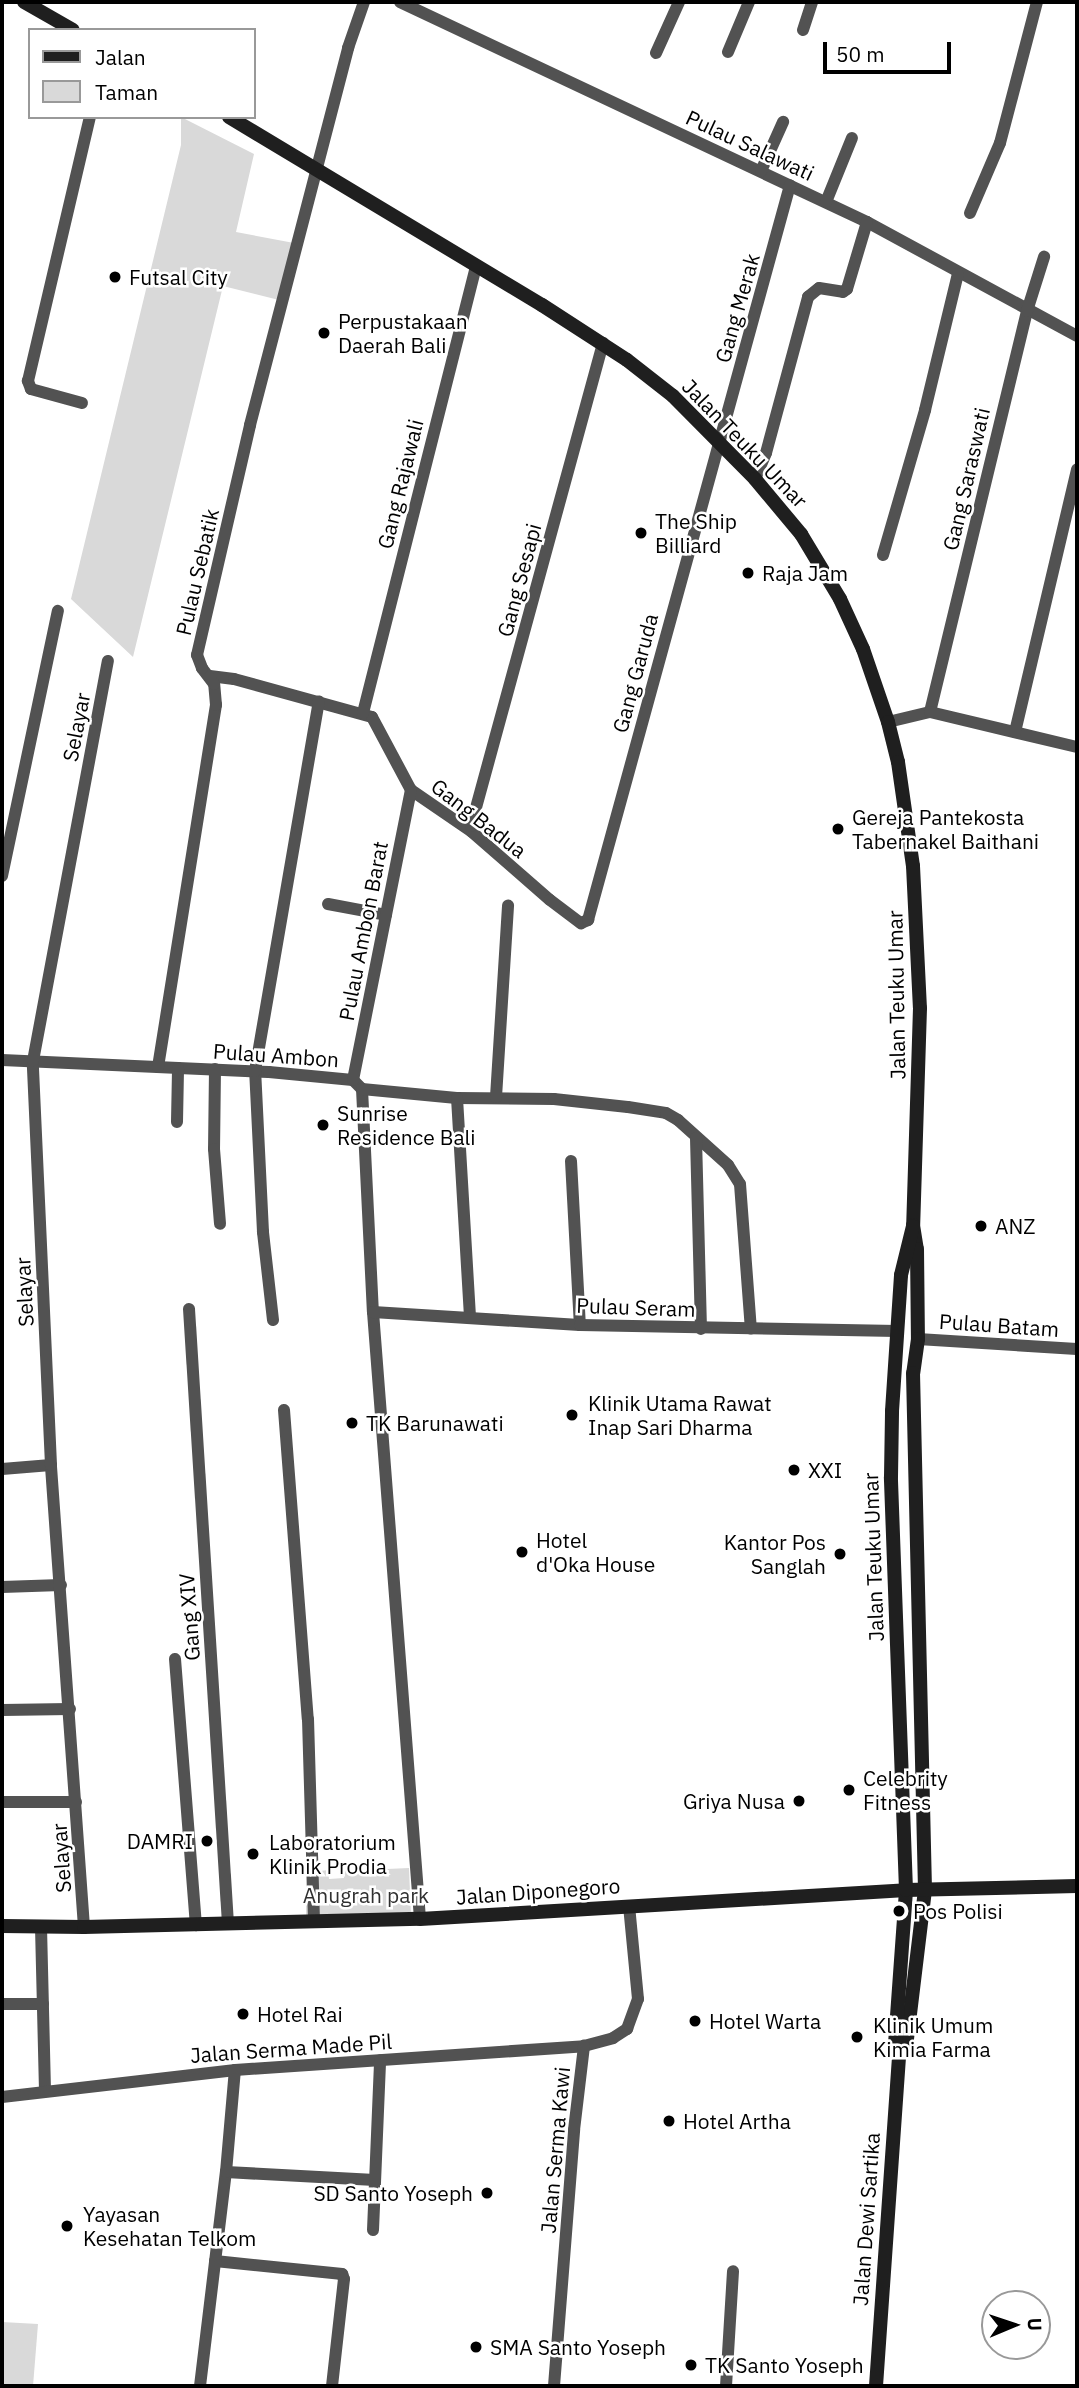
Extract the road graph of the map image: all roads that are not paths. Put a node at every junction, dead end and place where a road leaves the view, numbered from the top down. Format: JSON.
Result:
{"nodes":[{"id":1,"x":24,"y":2,"type":"edge"},
{"id":2,"x":364,"y":2,"type":"edge"},
{"id":3,"x":400,"y":2,"type":"edge"},
{"id":4,"x":679,"y":2,"type":"edge"},
{"id":5,"x":748,"y":2,"type":"edge"},
{"id":6,"x":812,"y":2,"type":"edge"},
{"id":7,"x":1037,"y":2,"type":"edge"},
{"id":8,"x":70,"y":28,"type":"edge"},
{"id":9,"x":803,"y":30,"type":"dead end"},
{"id":10,"x":728,"y":52,"type":"dead end"},
{"id":11,"x":656,"y":53,"type":"dead end"},
{"id":12,"x":90,"y":119,"type":"edge"},
{"id":13,"x":232,"y":119,"type":"edge"},
{"id":14,"x":783,"y":122,"type":"dead end"},
{"id":15,"x":852,"y":138,"type":"dead end"},
{"id":16,"x":317,"y":170,"type":"junction"},
{"id":17,"x":761,"y":171,"type":"junction"},
{"id":18,"x":790,"y":185,"type":"junction"},
{"id":19,"x":826,"y":202,"type":"junction"},
{"id":20,"x":970,"y":213,"type":"dead end"},
{"id":21,"x":867,"y":222,"type":"junction"},
{"id":22,"x":1044,"y":257,"type":"dead end"},
{"id":23,"x":476,"y":265,"type":"junction"},
{"id":24,"x":958,"y":274,"type":"junction"},
{"id":25,"x":1027,"y":311,"type":"junction"},
{"id":26,"x":1077,"y":337,"type":"edge"},
{"id":27,"x":603,"y":343,"type":"junction"},
{"id":28,"x":82,"y":403,"type":"dead end"},
{"id":29,"x":719,"y":441,"type":"junction"},
{"id":30,"x":1077,"y":469,"type":"edge"},
{"id":31,"x":755,"y":479,"type":"junction"},
{"id":32,"x":883,"y":555,"type":"dead end"},
{"id":33,"x":58,"y":611,"type":"dead end"},
{"id":34,"x":108,"y":661,"type":"dead end"},
{"id":35,"x":210,"y":676,"type":"junction"},
{"id":36,"x":319,"y":701,"type":"junction"},
{"id":37,"x":930,"y":712,"type":"junction"},
{"id":38,"x":363,"y":713,"type":"junction"},
{"id":39,"x":888,"y":722,"type":"junction"},
{"id":40,"x":1015,"y":732,"type":"junction"},
{"id":41,"x":1077,"y":747,"type":"edge"},
{"id":42,"x":411,"y":790,"type":"junction"},
{"id":43,"x":471,"y":826,"type":"dead end"},
{"id":44,"x":2,"y":876,"type":"edge"},
{"id":45,"x":328,"y":904,"type":"dead end"},
{"id":46,"x":508,"y":905,"type":"dead end"},
{"id":47,"x":386,"y":915,"type":"junction"},
{"id":48,"x":589,"y":916,"type":"joint"},
{"id":49,"x":2,"y":1060,"type":"edge"},
{"id":50,"x":33,"y":1061,"type":"junction"},
{"id":51,"x":158,"y":1067,"type":"junction"},
{"id":52,"x":178,"y":1068,"type":"junction"},
{"id":53,"x":215,"y":1069,"type":"junction"},
{"id":54,"x":255,"y":1071,"type":"junction"},
{"id":55,"x":358,"y":1085,"type":"junction"},
{"id":56,"x":496,"y":1097,"type":"junction"},
{"id":57,"x":457,"y":1098,"type":"junction"},
{"id":58,"x":177,"y":1122,"type":"dead end"},
{"id":59,"x":696,"y":1138,"type":"junction"},
{"id":60,"x":571,"y":1161,"type":"dead end"},
{"id":61,"x":220,"y":1224,"type":"dead end"},
{"id":62,"x":913,"y":1225,"type":"junction"},
{"id":63,"x":189,"y":1308,"type":"dead end"},
{"id":64,"x":373,"y":1312,"type":"junction"},
{"id":65,"x":471,"y":1317,"type":"junction"},
{"id":66,"x":273,"y":1320,"type":"dead end"},
{"id":67,"x":580,"y":1325,"type":"junction"},
{"id":68,"x":701,"y":1329,"type":"junction"},
{"id":69,"x":751,"y":1329,"type":"junction"},
{"id":70,"x":897,"y":1331,"type":"junction"},
{"id":71,"x":918,"y":1339,"type":"junction"},
{"id":72,"x":1077,"y":1349,"type":"edge"},
{"id":73,"x":895,"y":1358,"type":"junction"},
{"id":74,"x":915,"y":1359,"type":"junction"},
{"id":75,"x":284,"y":1410,"type":"dead end"},
{"id":76,"x":51,"y":1465,"type":"junction"},
{"id":77,"x":2,"y":1469,"type":"edge"},
{"id":78,"x":61,"y":1585,"type":"junction"},
{"id":79,"x":2,"y":1587,"type":"edge"},
{"id":80,"x":175,"y":1659,"type":"dead end"},
{"id":81,"x":70,"y":1709,"type":"junction"},
{"id":82,"x":2,"y":1710,"type":"edge"},
{"id":83,"x":2,"y":1802,"type":"edge"},
{"id":84,"x":76,"y":1802,"type":"junction"},
{"id":85,"x":1077,"y":1886,"type":"edge"},
{"id":86,"x":925,"y":1889,"type":"junction"},
{"id":87,"x":906,"y":1890,"type":"junction"},
{"id":88,"x":629,"y":1906,"type":"junction"},
{"id":89,"x":420,"y":1919,"type":"junction"},
{"id":90,"x":314,"y":1922,"type":"junction"},
{"id":91,"x":228,"y":1923,"type":"junction"},
{"id":92,"x":196,"y":1925,"type":"junction"},
{"id":93,"x":2,"y":1926,"type":"edge"},
{"id":94,"x":41,"y":1927,"type":"junction"},
{"id":95,"x":84,"y":1927,"type":"junction"},
{"id":96,"x":2,"y":2004,"type":"edge"},
{"id":97,"x":43,"y":2004,"type":"junction"},
{"id":98,"x":584,"y":2046,"type":"junction"},
{"id":99,"x":900,"y":2054,"type":"junction"},
{"id":100,"x":380,"y":2060,"type":"junction"},
{"id":101,"x":235,"y":2070,"type":"junction"},
{"id":102,"x":45,"y":2090,"type":"junction"},
{"id":103,"x":2,"y":2097,"type":"edge"},
{"id":104,"x":226,"y":2172,"type":"junction"},
{"id":105,"x":375,"y":2180,"type":"junction"},
{"id":106,"x":373,"y":2230,"type":"dead end"},
{"id":107,"x":215,"y":2261,"type":"junction"},
{"id":108,"x":733,"y":2271,"type":"dead end"},
{"id":109,"x":200,"y":2386,"type":"edge"},
{"id":110,"x":332,"y":2386,"type":"edge"},
{"id":111,"x":554,"y":2386,"type":"edge"},
{"id":112,"x":726,"y":2386,"type":"edge"},
{"id":113,"x":876,"y":2386,"type":"edge"}],
"edges":[{"from":1,"to":8,"type":"main road"},
{"from":2,"to":16,"type":"street","name":"Pulau Sebatik"},
{"from":3,"to":17,"type":"street","name":"Pulau Salawati"},
{"from":4,"to":11,"type":"street"},
{"from":5,"to":10,"type":"street"},
{"from":6,"to":9,"type":"street"},
{"from":7,"to":20,"type":"street"},
{"from":12,"to":28,"type":"street"},
{"from":13,"to":16,"type":"main road","name":"Jalan Teuku Umar"},
{"from":14,"to":17,"type":"street"},
{"from":15,"to":19,"type":"street"},
{"from":16,"to":23,"type":"main road","name":"Jalan Teuku Umar"},
{"from":16,"to":35,"type":"street","name":"Pulau Sebatik"},
{"from":17,"to":18,"type":"street","name":"Pulau Salawati"},
{"from":18,"to":19,"type":"street","name":"Pulau Salawati"},
{"from":18,"to":29,"type":"street","name":"Gang Merak"},
{"from":19,"to":21,"type":"street","name":"Pulau Salawati"},
{"from":21,"to":24,"type":"street","name":"Pulau Salawati"},
{"from":21,"to":31,"type":"street"},
{"from":22,"to":25,"type":"street","name":"Gang Saraswati"},
{"from":23,"to":27,"type":"main road","name":"Jalan Teuku Umar"},
{"from":23,"to":38,"type":"street","name":"Gang Rajawali"},
{"from":24,"to":25,"type":"street","name":"Pulau Salawati"},
{"from":24,"to":32,"type":"street"},
{"from":25,"to":26,"type":"street","name":"Pulau Salawati"},
{"from":25,"to":37,"type":"street","name":"Gang Saraswati"},
{"from":27,"to":29,"type":"main road","name":"Jalan Teuku Umar"},
{"from":27,"to":43,"type":"street","name":"Gang Sesapi"},
{"from":29,"to":31,"type":"main road","name":"Jalan Teuku Umar"},
{"from":29,"to":48,"type":"street","name":"Gang Garuda"},
{"from":30,"to":40,"type":"street"},
{"from":31,"to":39,"type":"main road","name":"Jalan Teuku Umar"},
{"from":33,"to":44,"type":"street"},
{"from":34,"to":50,"type":"street","name":"Selayar"},
{"from":35,"to":36,"type":"street"},
{"from":35,"to":51,"type":"street","name":"Pulau Sebatik"},
{"from":36,"to":38,"type":"street"},
{"from":36,"to":54,"type":"street"},
{"from":37,"to":39,"type":"street"},
{"from":37,"to":40,"type":"street"},
{"from":38,"to":42,"type":"street"},
{"from":39,"to":62,"type":"main road","name":"Jalan Teuku Umar"},
{"from":40,"to":41,"type":"street"},
{"from":42,"to":47,"type":"street","name":"Pulau Ambon Barat"},
{"from":42,"to":48,"type":"street","name":"Gang Badua"},
{"from":45,"to":47,"type":"street"},
{"from":46,"to":56,"type":"street"},
{"from":47,"to":55,"type":"street","name":"Pulau Ambon Barat"},
{"from":49,"to":50,"type":"street","name":"Pulau Ambon"},
{"from":50,"to":51,"type":"street","name":"Pulau Ambon"},
{"from":50,"to":76,"type":"street","name":"Selayar"},
{"from":51,"to":52,"type":"street","name":"Pulau Ambon"},
{"from":52,"to":53,"type":"street","name":"Pulau Ambon"},
{"from":52,"to":58,"type":"street"},
{"from":53,"to":54,"type":"street","name":"Pulau Ambon"},
{"from":53,"to":61,"type":"street"},
{"from":54,"to":55,"type":"street","name":"Pulau Ambon"},
{"from":54,"to":66,"type":"street"},
{"from":55,"to":57,"type":"street"},
{"from":55,"to":64,"type":"street","name":"Pulau Ambon"},
{"from":56,"to":57,"type":"street"},
{"from":56,"to":59,"type":"street"},
{"from":57,"to":65,"type":"street"},
{"from":59,"to":68,"type":"street"},
{"from":59,"to":69,"type":"street"},
{"from":60,"to":67,"type":"street"},
{"from":62,"to":70,"type":"main road","name":"Jalan Teuku Umar"},
{"from":62,"to":71,"type":"main road","name":"Jalan Teuku Umar"},
{"from":63,"to":91,"type":"street","name":"Gang XIV"},
{"from":64,"to":65,"type":"street","name":"Pulau Seram"},
{"from":64,"to":89,"type":"street","name":"Pulau Ambon"},
{"from":65,"to":67,"type":"street","name":"Pulau Seram"},
{"from":67,"to":68,"type":"street","name":"Pulau Seram"},
{"from":68,"to":69,"type":"street","name":"Pulau Seram"},
{"from":69,"to":70,"type":"street","name":"Pulau Seram"},
{"from":70,"to":73,"type":"main road","name":"Jalan Teuku Umar"},
{"from":71,"to":72,"type":"street","name":"Pulau Batam"},
{"from":71,"to":74,"type":"main road","name":"Jalan Teuku Umar"},
{"from":73,"to":74,"type":"main road"},
{"from":73,"to":87,"type":"main road","name":"Jalan Teuku Umar"},
{"from":74,"to":86,"type":"main road","name":"Jalan Teuku Umar"},
{"from":75,"to":90,"type":"street"},
{"from":76,"to":77,"type":"street"},
{"from":76,"to":78,"type":"street","name":"Selayar"},
{"from":78,"to":79,"type":"street"},
{"from":78,"to":81,"type":"street","name":"Selayar"},
{"from":80,"to":92,"type":"street","name":"Gang XIV"},
{"from":81,"to":82,"type":"street"},
{"from":81,"to":84,"type":"street","name":"Selayar"},
{"from":83,"to":84,"type":"street"},
{"from":84,"to":95,"type":"street","name":"Selayar"},
{"from":85,"to":86,"type":"main road","name":"Jalan Diponegoro"},
{"from":86,"to":87,"type":"main road","name":"Jalan Diponegoro"},
{"from":86,"to":99,"type":"main road","name":"Jalan Dewi Sartika"},
{"from":87,"to":88,"type":"main road","name":"Jalan Diponegoro"},
{"from":87,"to":99,"type":"main road","name":"Jalan Dewi Sartika"},
{"from":88,"to":89,"type":"main road","name":"Jalan Diponegoro"},
{"from":88,"to":98,"type":"street","name":"Jalan Serma Kawi"},
{"from":89,"to":90,"type":"main road","name":"Jalan Diponegoro"},
{"from":90,"to":91,"type":"main road","name":"Jalan Diponegoro"},
{"from":91,"to":92,"type":"main road","name":"Jalan Diponegoro"},
{"from":92,"to":95,"type":"main road","name":"Jalan Diponegoro"},
{"from":93,"to":94,"type":"main road","name":"Jalan Diponegoro"},
{"from":94,"to":95,"type":"main road","name":"Jalan Diponegoro"},
{"from":94,"to":97,"type":"street"},
{"from":96,"to":97,"type":"street"},
{"from":97,"to":102,"type":"street"},
{"from":98,"to":100,"type":"street","name":"Jalan Serma Made Pil"},
{"from":98,"to":111,"type":"street","name":"Jalan Serma Kawi"},
{"from":99,"to":113,"type":"main road","name":"Jalan Dewi Sartika"},
{"from":100,"to":101,"type":"street","name":"Jalan Serma Made Pil"},
{"from":100,"to":105,"type":"street"},
{"from":101,"to":102,"type":"street","name":"Jalan Serma Made Pil"},
{"from":101,"to":104,"type":"street"},
{"from":102,"to":103,"type":"street","name":"Jalan Serma Made Pil"},
{"from":104,"to":105,"type":"street"},
{"from":104,"to":107,"type":"street"},
{"from":105,"to":106,"type":"street"},
{"from":107,"to":109,"type":"street"},
{"from":107,"to":110,"type":"street"},
{"from":108,"to":112,"type":"street"}]}
